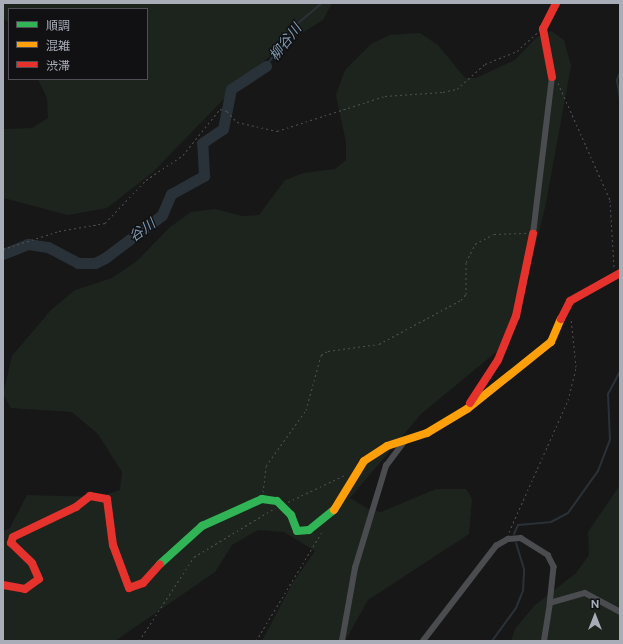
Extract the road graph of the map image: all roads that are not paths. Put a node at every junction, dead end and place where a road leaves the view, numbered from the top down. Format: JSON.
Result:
{"nodes":[{"id":1,"x":556,"y":3,"type":"edge"},
{"id":2,"x":552,"y":77,"type":"joint"},
{"id":3,"x":533,"y":234,"type":"joint"},
{"id":4,"x":618,"y":275,"type":"edge"},
{"id":5,"x":467,"y":408,"type":"junction"},
{"id":6,"x":404,"y":442,"type":"junction"},
{"id":7,"x":3,"y":584,"type":"edge"},
{"id":8,"x":550,"y":603,"type":"junction"},
{"id":9,"x":620,"y":612,"type":"edge"},
{"id":10,"x":342,"y":641,"type":"edge"},
{"id":11,"x":423,"y":641,"type":"edge"},
{"id":12,"x":544,"y":641,"type":"edge"}],
"edges":[{"from":1,"to":2,"type":"street"},
{"from":2,"to":3,"type":"street"},
{"from":3,"to":5,"type":"street"},
{"from":4,"to":5,"type":"street"},
{"from":5,"to":6,"type":"street"},
{"from":6,"to":7,"type":"street"},
{"from":6,"to":10,"type":"street"},
{"from":8,"to":9,"type":"street"},
{"from":8,"to":11,"type":"street"},
{"from":8,"to":12,"type":"street"}]}
